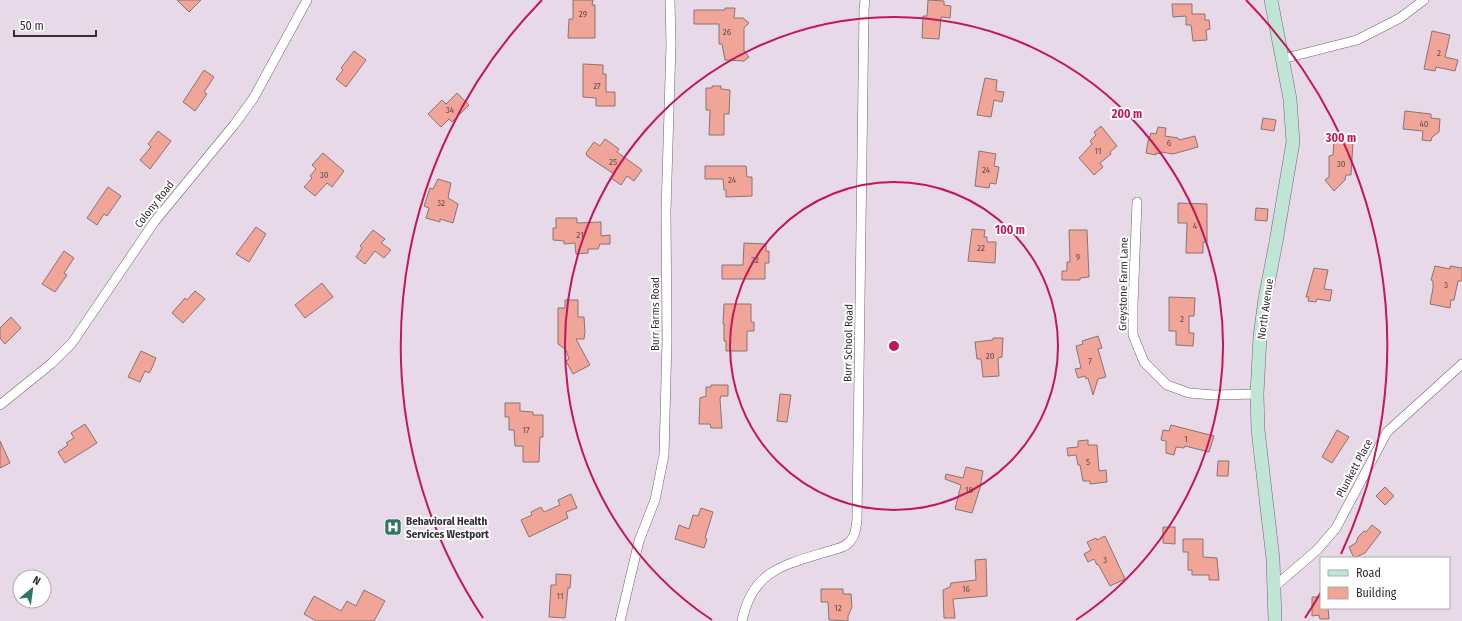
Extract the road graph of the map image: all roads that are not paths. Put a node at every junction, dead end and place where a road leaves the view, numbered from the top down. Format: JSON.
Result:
{"nodes":[{"id":1,"x":307,"y":0,"type":"edge"},
{"id":2,"x":670,"y":0,"type":"edge"},
{"id":3,"x":865,"y":0,"type":"edge"},
{"id":4,"x":1271,"y":0,"type":"edge"},
{"id":5,"x":1424,"y":0,"type":"edge"},
{"id":6,"x":1282,"y":59,"type":"junction"},
{"id":7,"x":1137,"y":202,"type":"dead end"},
{"id":8,"x":1462,"y":364,"type":"edge"},
{"id":9,"x":1256,"y":394,"type":"junction"},
{"id":10,"x":0,"y":404,"type":"edge"},
{"id":11,"x":1274,"y":587,"type":"junction"},
{"id":12,"x":620,"y":621,"type":"edge"},
{"id":13,"x":742,"y":621,"type":"edge"},
{"id":14,"x":1274,"y":621,"type":"edge"}],
"edges":[{"from":1,"to":10,"type":"street","name":"Colony Road"},
{"from":2,"to":12,"type":"street","name":"Burr Farms Road"},
{"from":3,"to":13,"type":"street","name":"Burr School Road"},
{"from":4,"to":6,"type":"street","name":"North Avenue"},
{"from":5,"to":6,"type":"street"},
{"from":6,"to":9,"type":"street","name":"North Avenue"},
{"from":7,"to":9,"type":"street","name":"Greystone Farm Lane"},
{"from":8,"to":11,"type":"street","name":"Plunkett Place"},
{"from":9,"to":11,"type":"street","name":"North Avenue"},
{"from":11,"to":14,"type":"street","name":"North Avenue"}]}
